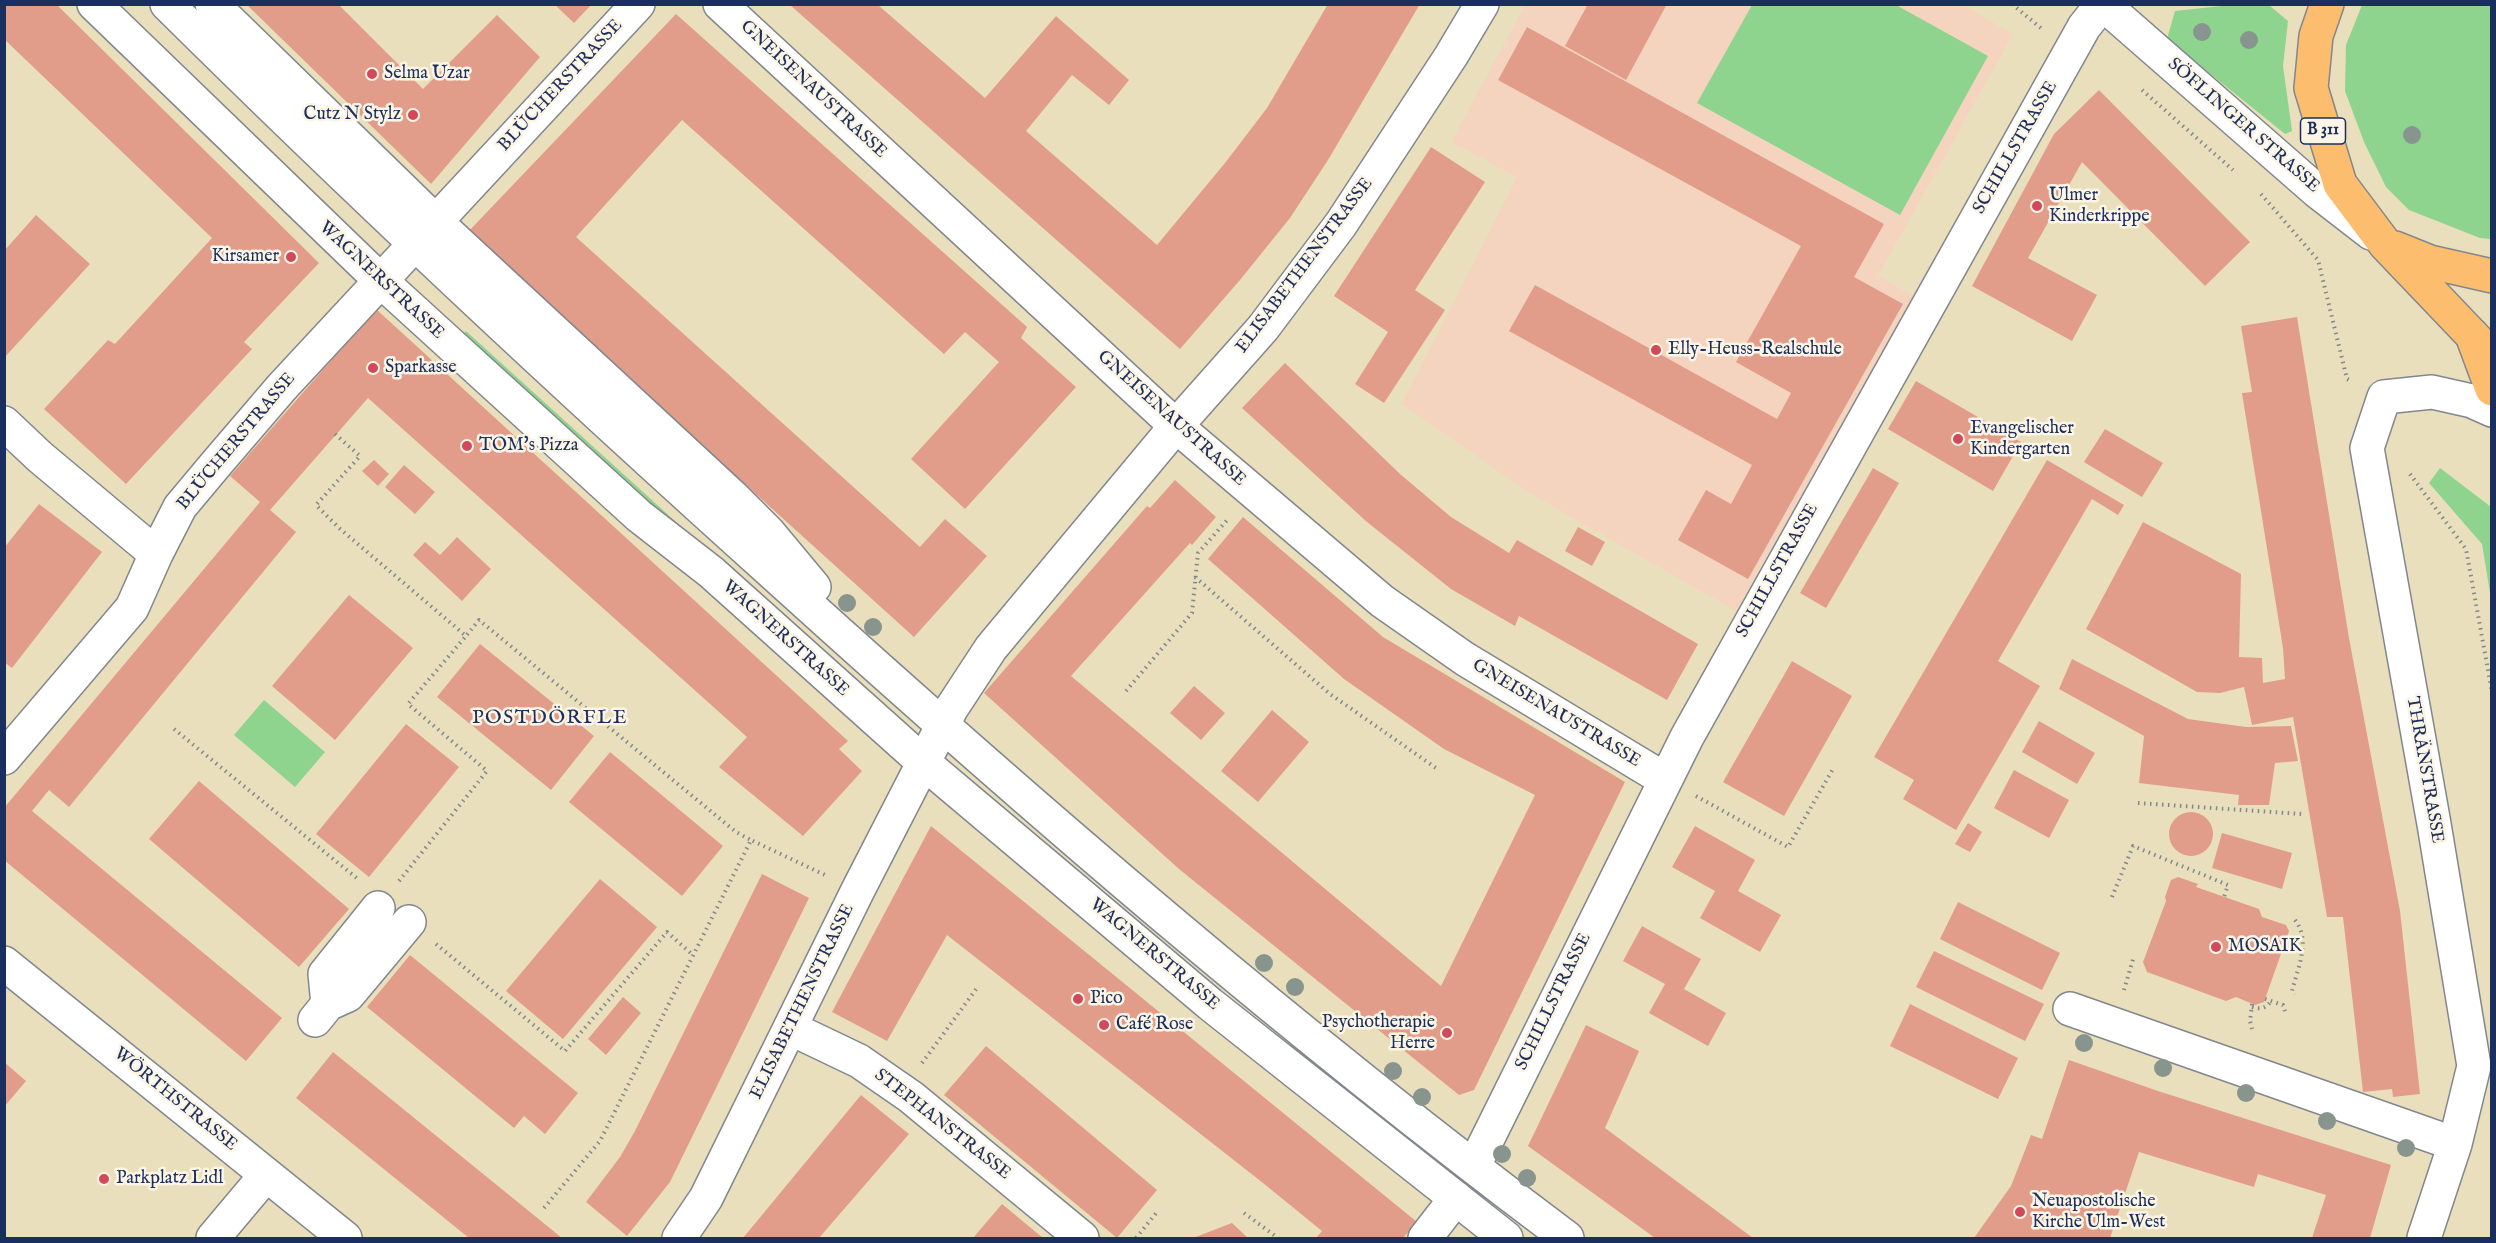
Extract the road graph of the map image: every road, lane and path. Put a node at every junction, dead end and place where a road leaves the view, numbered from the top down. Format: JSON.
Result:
{"nodes":[{"id":1,"x":94,"y":4,"type":"edge"},
{"id":2,"x":142,"y":4,"type":"edge"},
{"id":3,"x":167,"y":4,"type":"edge"},
{"id":4,"x":212,"y":4,"type":"edge"},
{"id":5,"x":638,"y":4,"type":"edge"},
{"id":6,"x":720,"y":4,"type":"edge"},
{"id":7,"x":1482,"y":4,"type":"edge"},
{"id":8,"x":2013,"y":4,"type":"edge"},
{"id":9,"x":2102,"y":4,"type":"edge"},
{"id":10,"x":2327,"y":4,"type":"edge"},
{"id":11,"x":2047,"y":34,"type":"dead end"},
{"id":12,"x":2135,"y":82,"type":"dead end"},
{"id":13,"x":2236,"y":172,"type":"dead end"},
{"id":14,"x":2253,"y":187,"type":"dead end"},
{"id":15,"x":2385,"y":244,"type":"junction"},
{"id":16,"x":408,"y":251,"type":"junction"},
{"id":17,"x":2488,"y":276,"type":"edge"},
{"id":18,"x":2482,"y":345,"type":"edge"},
{"id":19,"x":2492,"y":389,"type":"edge"},
{"id":20,"x":2384,"y":398,"type":"junction"},
{"id":21,"x":2492,"y":410,"type":"edge"},
{"id":22,"x":4,"y":423,"type":"edge"},
{"id":23,"x":1176,"y":426,"type":"junction"},
{"id":24,"x":335,"y":434,"type":"dead end"},
{"id":25,"x":2367,"y":448,"type":"junction"},
{"id":26,"x":1252,"y":491,"type":"junction"},
{"id":27,"x":156,"y":554,"type":"junction"},
{"id":28,"x":1195,"y":577,"type":"junction"},
{"id":29,"x":466,"y":636,"type":"junction"},
{"id":30,"x":1126,"y":691,"type":"dead end"},
{"id":31,"x":2492,"y":692,"type":"edge"},
{"id":32,"x":174,"y":729,"type":"dead end"},
{"id":33,"x":937,"y":735,"type":"junction"},
{"id":34,"x":4,"y":758,"type":"edge"},
{"id":35,"x":1436,"y":768,"type":"dead end"},
{"id":36,"x":1833,"y":769,"type":"dead end"},
{"id":37,"x":1664,"y":779,"type":"junction"},
{"id":38,"x":2138,"y":803,"type":"dead end"},
{"id":39,"x":2302,"y":814,"type":"dead end"},
{"id":40,"x":751,"y":840,"type":"junction"},
{"id":41,"x":398,"y":882,"type":"dead end"},
{"id":42,"x":858,"y":890,"type":"junction"},
{"id":43,"x":372,"y":897,"type":"joint"},
{"id":44,"x":2112,"y":897,"type":"dead end"},
{"id":45,"x":2224,"y":897,"type":"dead end"},
{"id":46,"x":2295,"y":920,"type":"dead end"},
{"id":47,"x":409,"y":922,"type":"joint"},
{"id":48,"x":693,"y":955,"type":"junction"},
{"id":49,"x":4,"y":963,"type":"edge"},
{"id":50,"x":977,"y":988,"type":"dead end"},
{"id":51,"x":2295,"y":994,"type":"dead end"},
{"id":52,"x":2265,"y":999,"type":"dead end"},
{"id":53,"x":2271,"y":1001,"type":"junction"},
{"id":54,"x":2070,"y":1009,"type":"dead end"},
{"id":55,"x":2286,"y":1014,"type":"dead end"},
{"id":56,"x":790,"y":1028,"type":"junction"},
{"id":57,"x":2252,"y":1029,"type":"dead end"},
{"id":58,"x":902,"y":1090,"type":"junction"},
{"id":59,"x":2455,"y":1144,"type":"junction"},
{"id":60,"x":1481,"y":1152,"type":"junction"},
{"id":61,"x":266,"y":1175,"type":"junction"},
{"id":62,"x":1456,"y":1198,"type":"junction"},
{"id":63,"x":544,"y":1208,"type":"dead end"},
{"id":64,"x":1156,"y":1212,"type":"dead end"},
{"id":65,"x":1244,"y":1213,"type":"dead end"},
{"id":66,"x":213,"y":1239,"type":"edge"},
{"id":67,"x":345,"y":1239,"type":"edge"},
{"id":68,"x":680,"y":1239,"type":"edge"},
{"id":69,"x":1082,"y":1239,"type":"edge"},
{"id":70,"x":1136,"y":1239,"type":"edge"},
{"id":71,"x":1278,"y":1239,"type":"edge"},
{"id":72,"x":1425,"y":1239,"type":"edge"},
{"id":73,"x":1506,"y":1239,"type":"edge"},
{"id":74,"x":1540,"y":1239,"type":"edge"},
{"id":75,"x":1567,"y":1239,"type":"edge"},
{"id":76,"x":1593,"y":1239,"type":"edge"},
{"id":77,"x":2424,"y":1239,"type":"edge"}],
"edges":[{"from":1,"to":16,"type":"street","name":"WAGNERSTRASSE"},
{"from":2,"to":16,"type":"street"},
{"from":3,"to":16,"type":"street"},
{"from":4,"to":16,"type":"street","name":"WAGNERSTRASSE"},
{"from":5,"to":16,"type":"street","name":"BLÜCHERSTRASSE"},
{"from":6,"to":23,"type":"street","name":"GNEISENAUSTRASSE"},
{"from":7,"to":23,"type":"street","name":"ELISABETHENSTRASSE"},
{"from":8,"to":11,"type":"path"},
{"from":9,"to":15,"type":"street","name":"SÖFLINGER STRASSE"},
{"from":9,"to":37,"type":"street","name":"SCHILLSTRASSE"},
{"from":10,"to":15,"type":"main road","number":"B 311"},
{"from":12,"to":13,"type":"path"},
{"from":14,"to":20,"type":"path"},
{"from":15,"to":17,"type":"main road"},
{"from":15,"to":18,"type":"main road","number":"B 311"},
{"from":16,"to":27,"type":"street","name":"BLÜCHERSTRASSE"},
{"from":16,"to":33,"type":"street","name":"WAGNERSTRASSE"},
{"from":16,"to":33,"type":"street","name":"WAGNERSTRASSE"},
{"from":18,"to":19,"type":"main road"},
{"from":20,"to":21,"type":"street"},
{"from":20,"to":25,"type":"street","name":"THRÄNSTRASSE"},
{"from":22,"to":27,"type":"street"},
{"from":23,"to":26,"type":"street","name":"GNEISENAUSTRASSE"},
{"from":23,"to":33,"type":"street","name":"ELISABETHENSTRASSE"},
{"from":24,"to":29,"type":"path"},
{"from":25,"to":31,"type":"path"},
{"from":25,"to":59,"type":"street","name":"THRÄNSTRASSE"},
{"from":26,"to":28,"type":"path"},
{"from":26,"to":37,"type":"street","name":"GNEISENAUSTRASSE"},
{"from":27,"to":34,"type":"street","name":"BLÜCHERSTRASSE"},
{"from":28,"to":30,"type":"path"},
{"from":28,"to":35,"type":"path"},
{"from":29,"to":40,"type":"path"},
{"from":29,"to":41,"type":"path"},
{"from":32,"to":43,"type":"path"},
{"from":33,"to":42,"type":"street","name":"ELISABETHENSTRASSE"},
{"from":33,"to":60,"type":"street","name":"WAGNERSTRASSE"},
{"from":33,"to":62,"type":"street","name":"WAGNERSTRASSE"},
{"from":33,"to":74,"type":"street"},
{"from":33,"to":75,"type":"street"},
{"from":36,"to":37,"type":"path"},
{"from":37,"to":60,"type":"street","name":"SCHILLSTRASSE"},
{"from":38,"to":39,"type":"path"},
{"from":40,"to":42,"type":"path"},
{"from":40,"to":48,"type":"path"},
{"from":42,"to":56,"type":"street","name":"ELISABETHENSTRASSE"},
{"from":43,"to":47,"type":"street"},
{"from":44,"to":45,"type":"path"},
{"from":46,"to":51,"type":"path"},
{"from":47,"to":48,"type":"path"},
{"from":48,"to":63,"type":"path"},
{"from":49,"to":61,"type":"street","name":"WÖRTHSTRASSE"},
{"from":50,"to":58,"type":"path"},
{"from":52,"to":53,"type":"path"},
{"from":53,"to":55,"type":"path"},
{"from":53,"to":57,"type":"path"},
{"from":54,"to":59,"type":"street"},
{"from":56,"to":58,"type":"street","name":"STEPHANSTRASSE"},
{"from":56,"to":68,"type":"street","name":"ELISABETHENSTRASSE"},
{"from":58,"to":69,"type":"street","name":"STEPHANSTRASSE"},
{"from":59,"to":77,"type":"street","name":"THRÄNSTRASSE"},
{"from":60,"to":76,"type":"street","name":"WAGNERSTRASSE"},
{"from":61,"to":66,"type":"street"},
{"from":61,"to":67,"type":"street","name":"WÖRTHSTRASSE"},
{"from":62,"to":72,"type":"street"},
{"from":62,"to":73,"type":"street","name":"WAGNERSTRASSE"},
{"from":64,"to":70,"type":"path"},
{"from":65,"to":71,"type":"path"}]}
